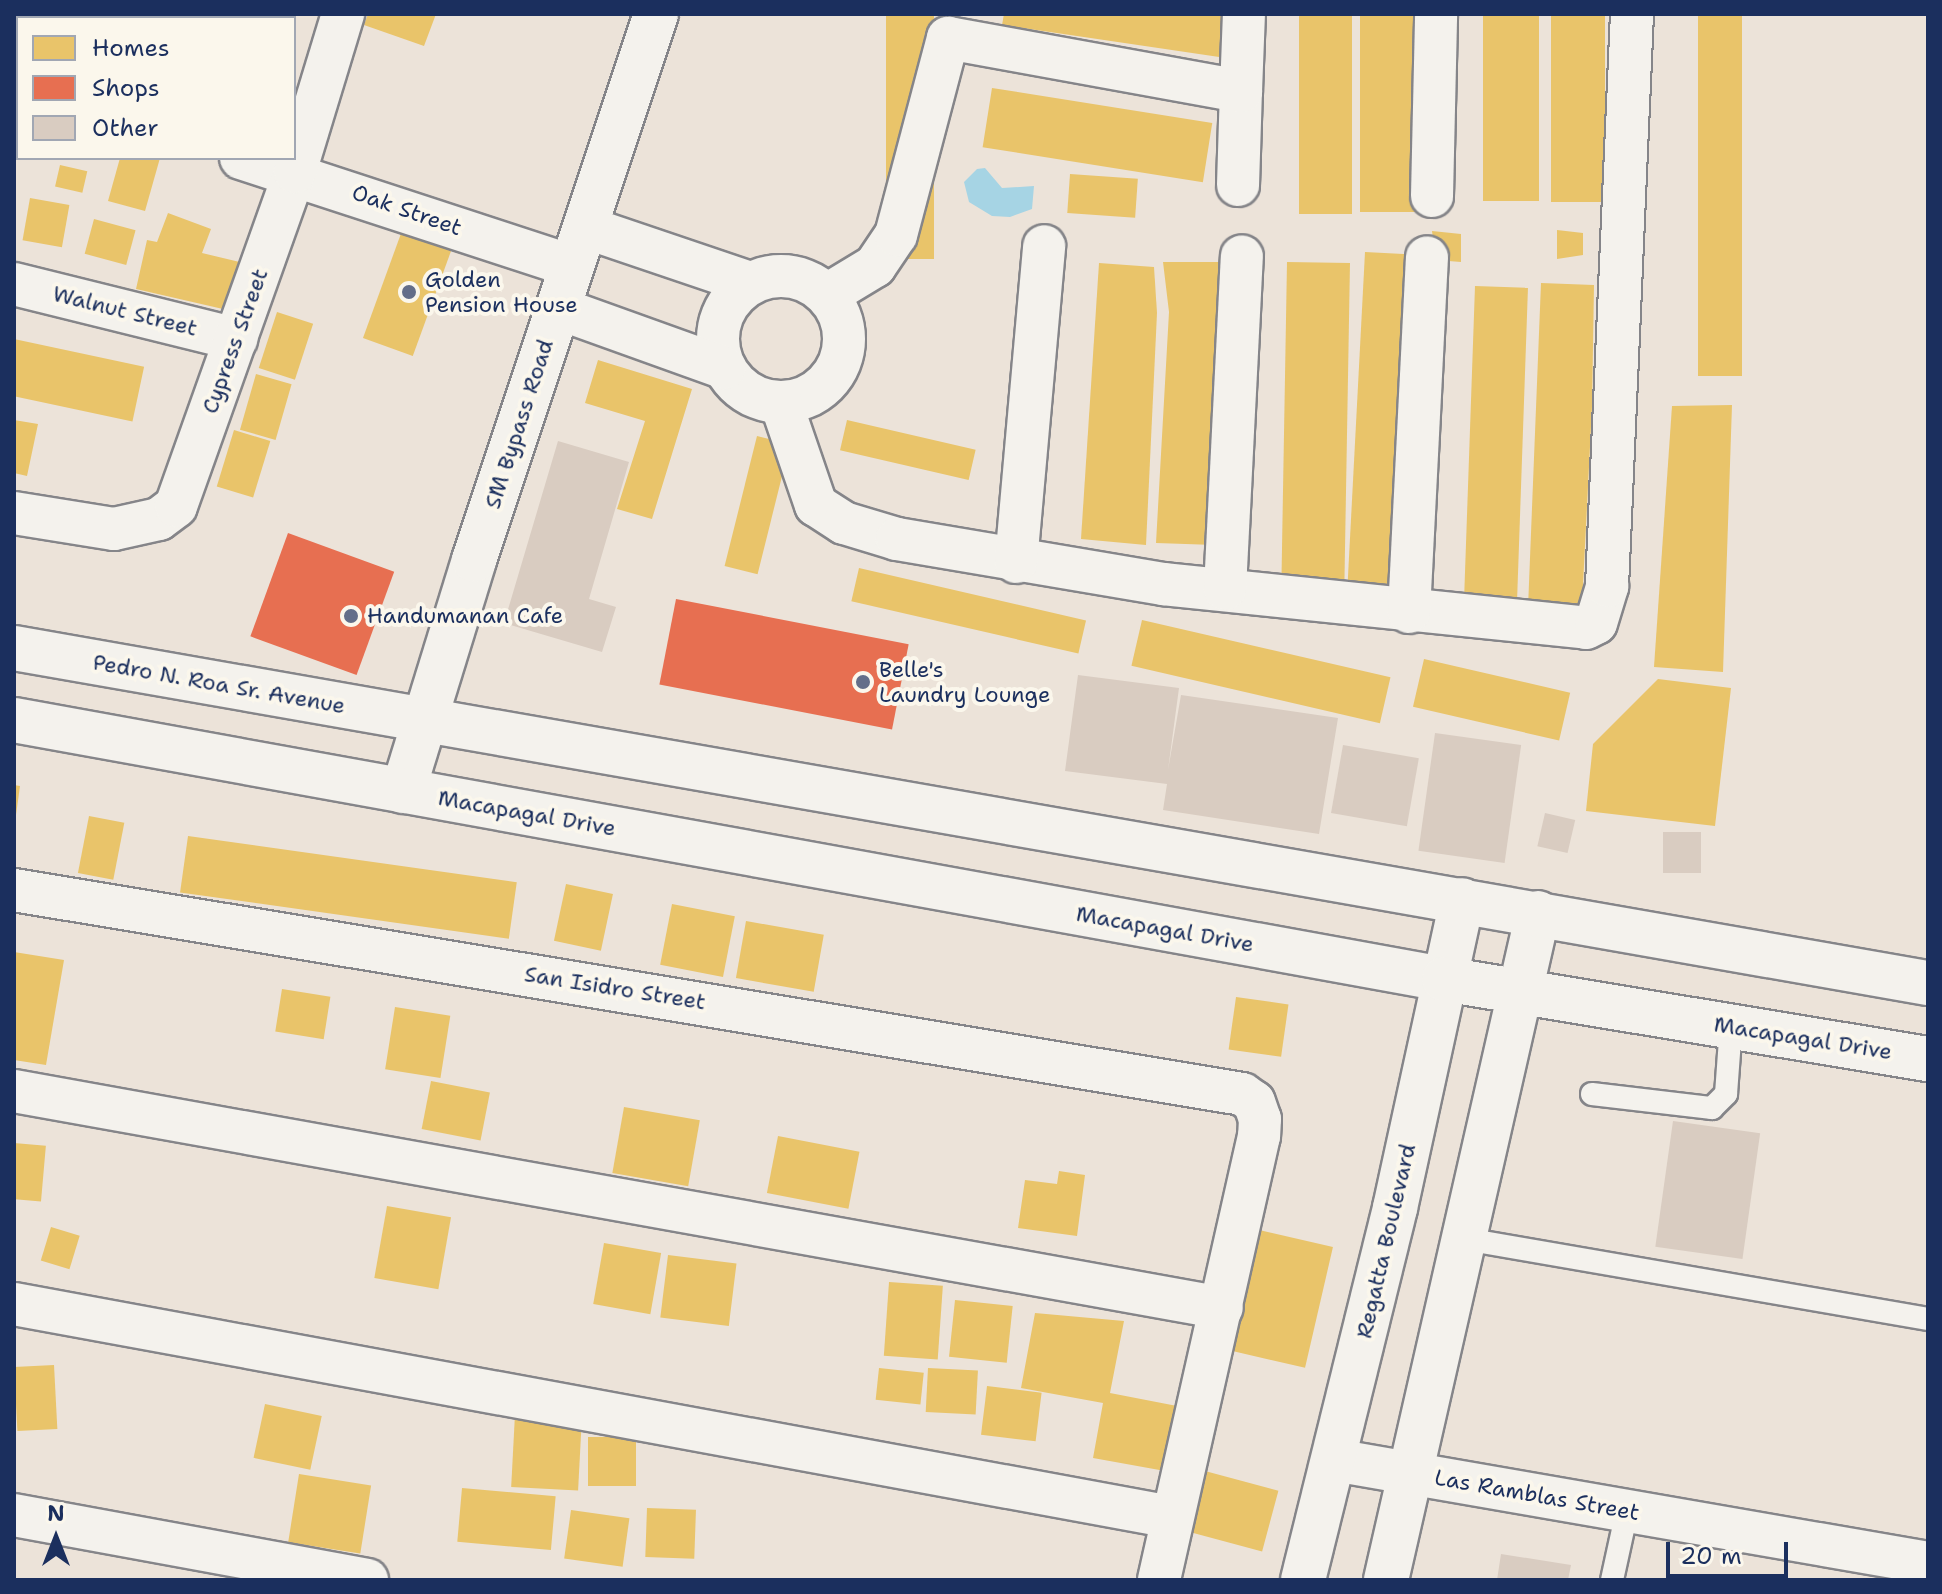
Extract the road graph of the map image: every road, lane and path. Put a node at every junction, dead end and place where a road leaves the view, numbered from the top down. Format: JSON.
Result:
{"nodes":[{"id":1,"x":343,"y":14,"type":"edge"},
{"id":2,"x":656,"y":14,"type":"edge"},
{"id":3,"x":1244,"y":14,"type":"edge"},
{"id":4,"x":1436,"y":14,"type":"edge"},
{"id":5,"x":1632,"y":14,"type":"edge"},
{"id":6,"x":950,"y":26,"type":"edge"},
{"id":7,"x":1241,"y":91,"type":"junction"},
{"id":8,"x":249,"y":160,"type":"edge"},
{"id":9,"x":295,"y":172,"type":"junction"},
{"id":10,"x":1238,"y":185,"type":"dead end"},
{"id":11,"x":1432,"y":196,"type":"dead end"},
{"id":12,"x":579,"y":246,"type":"junction"},
{"id":13,"x":1044,"y":246,"type":"dead end"},
{"id":14,"x":1242,"y":256,"type":"dead end"},
{"id":15,"x":1427,"y":257,"type":"dead end"},
{"id":16,"x":750,"y":283,"type":"junction"},
{"id":17,"x":14,"y":284,"type":"edge"},
{"id":18,"x":827,"y":295,"type":"junction"},
{"id":19,"x":558,"y":308,"type":"junction"},
{"id":20,"x":236,"y":339,"type":"junction"},
{"id":21,"x":725,"y":368,"type":"junction"},
{"id":22,"x":781,"y":403,"type":"junction"},
{"id":23,"x":14,"y":513,"type":"edge"},
{"id":24,"x":1016,"y":562,"type":"junction"},
{"id":25,"x":1225,"y":589,"type":"junction"},
{"id":26,"x":1409,"y":612,"type":"junction"},
{"id":27,"x":14,"y":648,"type":"edge"},
{"id":28,"x":14,"y":720,"type":"edge"},
{"id":29,"x":425,"y":720,"type":"junction"},
{"id":30,"x":403,"y":791,"type":"junction"},
{"id":31,"x":14,"y":890,"type":"edge"},
{"id":32,"x":1462,"y":900,"type":"junction"},
{"id":33,"x":1538,"y":913,"type":"junction"},
{"id":34,"x":1444,"y":979,"type":"junction"},
{"id":35,"x":1928,"y":983,"type":"edge"},
{"id":36,"x":1521,"y":992,"type":"junction"},
{"id":37,"x":1731,"y":1026,"type":"junction"},
{"id":38,"x":1928,"y":1059,"type":"edge"},
{"id":39,"x":14,"y":1091,"type":"edge"},
{"id":40,"x":1592,"y":1094,"type":"dead end"},
{"id":41,"x":1465,"y":1239,"type":"junction"},
{"id":42,"x":14,"y":1304,"type":"edge"},
{"id":43,"x":1222,"y":1308,"type":"junction"},
{"id":44,"x":1928,"y":1319,"type":"edge"},
{"id":45,"x":1334,"y":1460,"type":"junction"},
{"id":46,"x":1411,"y":1473,"type":"junction"},
{"id":47,"x":1627,"y":1511,"type":"junction"},
{"id":48,"x":14,"y":1515,"type":"edge"},
{"id":49,"x":1171,"y":1517,"type":"junction"},
{"id":50,"x":1928,"y":1563,"type":"edge"},
{"id":51,"x":1850,"y":1565,"type":"edge"},
{"id":52,"x":367,"y":1580,"type":"edge"},
{"id":53,"x":1159,"y":1580,"type":"edge"},
{"id":54,"x":1303,"y":1580,"type":"edge"},
{"id":55,"x":1386,"y":1580,"type":"edge"},
{"id":56,"x":1612,"y":1580,"type":"edge"}],
"edges":[{"from":1,"to":9,"type":"street","name":"Cypress Street"},
{"from":2,"to":12,"type":"main road","name":"SM Bypass Road"},
{"from":3,"to":7,"type":"street"},
{"from":4,"to":11,"type":"street"},
{"from":5,"to":26,"type":"street"},
{"from":6,"to":7,"type":"street"},
{"from":6,"to":18,"type":"street"},
{"from":7,"to":10,"type":"street"},
{"from":8,"to":9,"type":"street","name":"Oak Street"},
{"from":9,"to":12,"type":"street","name":"Oak Street"},
{"from":9,"to":20,"type":"street","name":"Cypress Street"},
{"from":12,"to":16,"type":"street","name":"Oak Street"},
{"from":12,"to":19,"type":"main road","name":"SM Bypass Road"},
{"from":13,"to":24,"type":"street"},
{"from":14,"to":25,"type":"street"},
{"from":15,"to":26,"type":"street"},
{"from":16,"to":18,"type":"street"},
{"from":16,"to":21,"type":"street"},
{"from":17,"to":20,"type":"street","name":"Walnut Street"},
{"from":18,"to":22,"type":"street"},
{"from":19,"to":21,"type":"street"},
{"from":19,"to":29,"type":"main road","name":"SM Bypass Road"},
{"from":20,"to":23,"type":"street","name":"Cypress Street"},
{"from":21,"to":22,"type":"street"},
{"from":22,"to":24,"type":"street"},
{"from":24,"to":25,"type":"street"},
{"from":25,"to":26,"type":"street"},
{"from":27,"to":29,"type":"main road","name":"Pedro N. Roa Sr. Avenue"},
{"from":28,"to":30,"type":"main road"},
{"from":29,"to":30,"type":"main road","name":"SM Bypass Road"},
{"from":29,"to":32,"type":"main road"},
{"from":30,"to":34,"type":"main road","name":"Macapagal Drive"},
{"from":31,"to":43,"type":"street","name":"San Isidro Street"},
{"from":32,"to":33,"type":"main road"},
{"from":32,"to":34,"type":"main road","name":"Regatta Boulevard"},
{"from":33,"to":35,"type":"main road"},
{"from":33,"to":36,"type":"main road"},
{"from":34,"to":36,"type":"main road","name":"Macapagal Drive"},
{"from":34,"to":45,"type":"main road","name":"Regatta Boulevard"},
{"from":36,"to":37,"type":"main road","name":"Macapagal Drive"},
{"from":36,"to":41,"type":"main road"},
{"from":37,"to":38,"type":"main road","name":"Macapagal Drive"},
{"from":37,"to":40,"type":"lane"},
{"from":39,"to":43,"type":"street"},
{"from":41,"to":44,"type":"lane"},
{"from":41,"to":46,"type":"main road"},
{"from":42,"to":49,"type":"street"},
{"from":43,"to":49,"type":"street","name":"San Isidro Street"},
{"from":45,"to":46,"type":"street","name":"Las Ramblas Street"},
{"from":45,"to":54,"type":"main road","name":"Regatta Boulevard"},
{"from":46,"to":47,"type":"street","name":"Las Ramblas Street"},
{"from":46,"to":55,"type":"main road"},
{"from":47,"to":51,"type":"street","name":"Las Ramblas Street"},
{"from":47,"to":56,"type":"lane"},
{"from":48,"to":52,"type":"street"},
{"from":49,"to":53,"type":"street","name":"San Isidro Street"},
{"from":50,"to":51,"type":"street","name":"Las Ramblas Street"}]}
